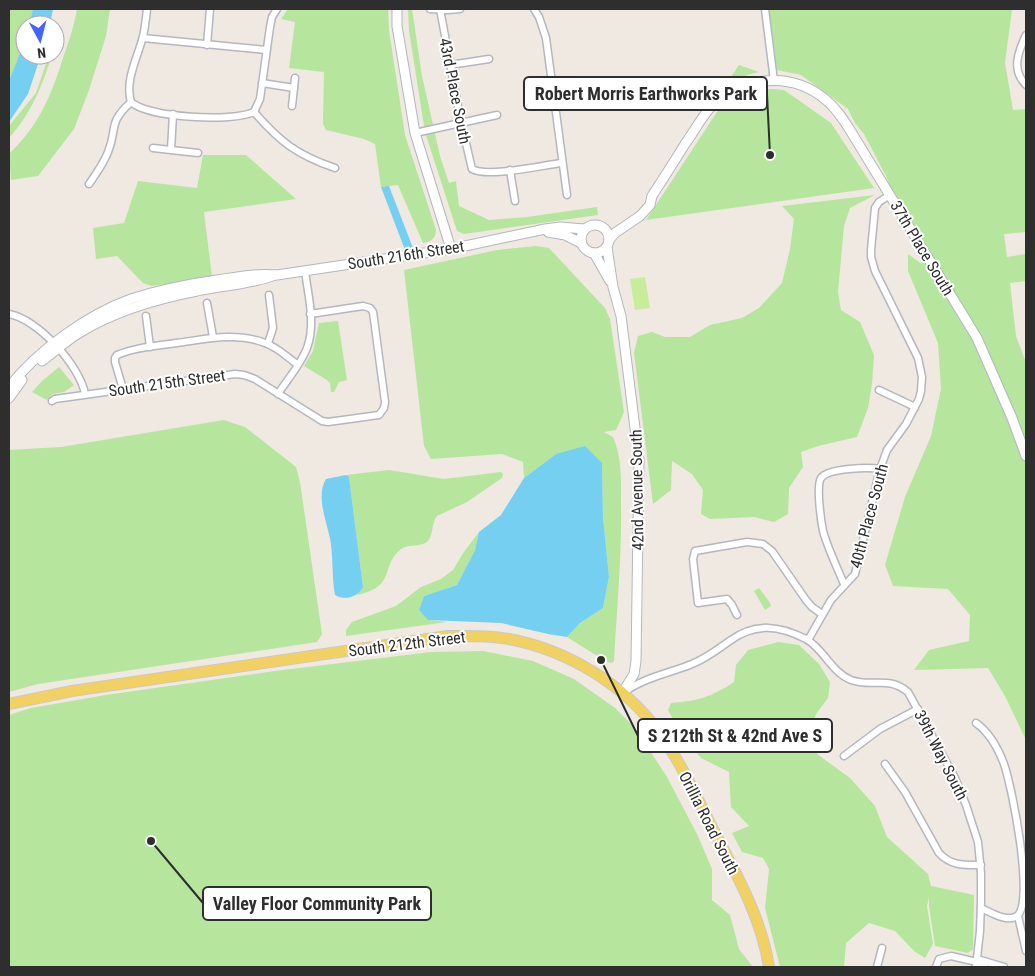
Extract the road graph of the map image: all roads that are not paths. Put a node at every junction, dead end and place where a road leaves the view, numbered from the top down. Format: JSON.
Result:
{"nodes":[{"id":1,"x":147,"y":9,"type":"edge"},
{"id":2,"x":210,"y":9,"type":"edge"},
{"id":3,"x":277,"y":9,"type":"edge"},
{"id":4,"x":397,"y":9,"type":"edge"},
{"id":5,"x":430,"y":9,"type":"edge"},
{"id":6,"x":440,"y":9,"type":"edge"},
{"id":7,"x":460,"y":9,"type":"edge"},
{"id":8,"x":534,"y":9,"type":"edge"},
{"id":9,"x":765,"y":9,"type":"edge"},
{"id":10,"x":1026,"y":35,"type":"edge"},
{"id":11,"x":142,"y":38,"type":"junction"},
{"id":12,"x":207,"y":45,"type":"junction"},
{"id":13,"x":266,"y":50,"type":"junction"},
{"id":14,"x":489,"y":60,"type":"dead end"},
{"id":15,"x":450,"y":65,"type":"junction"},
{"id":16,"x":295,"y":78,"type":"dead end"},
{"id":17,"x":774,"y":81,"type":"junction"},
{"id":18,"x":262,"y":84,"type":"junction"},
{"id":19,"x":1026,"y":85,"type":"edge"},
{"id":20,"x":294,"y":88,"type":"junction"},
{"id":21,"x":130,"y":102,"type":"junction"},
{"id":22,"x":292,"y":106,"type":"dead end"},
{"id":23,"x":254,"y":112,"type":"junction"},
{"id":24,"x":173,"y":114,"type":"junction"},
{"id":25,"x":498,"y":115,"type":"dead end"},
{"id":26,"x":461,"y":122,"type":"junction"},
{"id":27,"x":415,"y":133,"type":"junction"},
{"id":28,"x":153,"y":148,"type":"dead end"},
{"id":29,"x":171,"y":150,"type":"junction"},
{"id":30,"x":198,"y":153,"type":"dead end"},
{"id":31,"x":562,"y":163,"type":"junction"},
{"id":32,"x":335,"y":168,"type":"dead end"},
{"id":33,"x":510,"y":170,"type":"junction"},
{"id":34,"x":89,"y":184,"type":"dead end"},
{"id":35,"x":567,"y":195,"type":"dead end"},
{"id":36,"x":890,"y":195,"type":"junction"},
{"id":37,"x":650,"y":200,"type":"junction"},
{"id":38,"x":514,"y":201,"type":"dead end"},
{"id":39,"x":604,"y":227,"type":"junction"},
{"id":40,"x":584,"y":229,"type":"junction"},
{"id":41,"x":535,"y":232,"type":"junction"},
{"id":42,"x":581,"y":243,"type":"junction"},
{"id":43,"x":608,"y":243,"type":"junction"},
{"id":44,"x":451,"y":249,"type":"junction"},
{"id":45,"x":594,"y":253,"type":"junction"},
{"id":46,"x":305,"y":271,"type":"junction"},
{"id":47,"x":614,"y":287,"type":"junction"},
{"id":48,"x":269,"y":295,"type":"dead end"},
{"id":49,"x":207,"y":303,"type":"dead end"},
{"id":50,"x":9,"y":314,"type":"edge"},
{"id":51,"x":310,"y":314,"type":"junction"},
{"id":52,"x":146,"y":316,"type":"dead end"},
{"id":53,"x":213,"y":337,"type":"junction"},
{"id":54,"x":268,"y":343,"type":"junction"},
{"id":55,"x":56,"y":346,"type":"junction"},
{"id":56,"x":150,"y":346,"type":"junction"},
{"id":57,"x":297,"y":364,"type":"junction"},
{"id":58,"x":9,"y":387,"type":"edge"},
{"id":59,"x":122,"y":389,"type":"junction"},
{"id":60,"x":880,"y":390,"type":"dead end"},
{"id":61,"x":85,"y":394,"type":"junction"},
{"id":62,"x":278,"y":394,"type":"junction"},
{"id":63,"x":9,"y":398,"type":"edge"},
{"id":64,"x":52,"y":401,"type":"dead end"},
{"id":65,"x":915,"y":407,"type":"junction"},
{"id":66,"x":1026,"y":456,"type":"edge"},
{"id":67,"x":880,"y":468,"type":"junction"},
{"id":68,"x":844,"y":584,"type":"junction"},
{"id":69,"x":822,"y":614,"type":"junction"},
{"id":70,"x":737,"y":615,"type":"dead end"},
{"id":71,"x":808,"y":640,"type":"junction"},
{"id":72,"x":623,"y":692,"type":"junction"},
{"id":73,"x":9,"y":704,"type":"edge"},
{"id":74,"x":918,"y":709,"type":"junction"},
{"id":75,"x":976,"y":724,"type":"dead end"},
{"id":76,"x":844,"y":756,"type":"dead end"},
{"id":77,"x":885,"y":764,"type":"dead end"},
{"id":78,"x":981,"y":864,"type":"junction"},
{"id":79,"x":981,"y":908,"type":"junction"},
{"id":80,"x":1018,"y":916,"type":"junction"},
{"id":81,"x":882,"y":948,"type":"dead end"},
{"id":82,"x":1026,"y":952,"type":"edge"},
{"id":83,"x":976,"y":964,"type":"edge"},
{"id":84,"x":769,"y":967,"type":"edge"},
{"id":85,"x":877,"y":967,"type":"edge"},
{"id":86,"x":936,"y":967,"type":"edge"},
{"id":87,"x":985,"y":967,"type":"edge"},
{"id":88,"x":1004,"y":967,"type":"edge"}],
"edges":[{"from":1,"to":11,"type":"street"},
{"from":2,"to":12,"type":"street"},
{"from":3,"to":13,"type":"street"},
{"from":4,"to":27,"type":"street"},
{"from":5,"to":6,"type":"street"},
{"from":6,"to":7,"type":"street"},
{"from":6,"to":15,"type":"street","name":"43rd Place South"},
{"from":8,"to":31,"type":"street"},
{"from":9,"to":17,"type":"street"},
{"from":10,"to":19,"type":"street"},
{"from":11,"to":12,"type":"street"},
{"from":11,"to":21,"type":"street"},
{"from":12,"to":13,"type":"street"},
{"from":13,"to":18,"type":"street"},
{"from":14,"to":15,"type":"street"},
{"from":15,"to":26,"type":"street","name":"43rd Place South"},
{"from":16,"to":20,"type":"street"},
{"from":17,"to":36,"type":"street","name":"37th Place South"},
{"from":17,"to":37,"type":"street"},
{"from":18,"to":20,"type":"street"},
{"from":18,"to":23,"type":"street"},
{"from":20,"to":22,"type":"street"},
{"from":21,"to":24,"type":"street"},
{"from":21,"to":34,"type":"street"},
{"from":23,"to":24,"type":"street"},
{"from":23,"to":32,"type":"street"},
{"from":24,"to":29,"type":"street"},
{"from":25,"to":26,"type":"street"},
{"from":26,"to":27,"type":"street"},
{"from":26,"to":33,"type":"street","name":"43rd Place South"},
{"from":27,"to":44,"type":"street"},
{"from":28,"to":29,"type":"street"},
{"from":29,"to":30,"type":"street"},
{"from":31,"to":33,"type":"street"},
{"from":31,"to":35,"type":"street"},
{"from":33,"to":38,"type":"street"},
{"from":36,"to":65,"type":"street","name":"40th Place South"},
{"from":36,"to":66,"type":"street","name":"37th Place South"},
{"from":37,"to":39,"type":"street"},
{"from":37,"to":43,"type":"street"},
{"from":39,"to":40,"type":"street"},
{"from":39,"to":43,"type":"street"},
{"from":40,"to":41,"type":"street","name":"South 216th Street"},
{"from":40,"to":42,"type":"street"},
{"from":41,"to":42,"type":"street","name":"South 216th Street"},
{"from":41,"to":44,"type":"street","name":"South 216th Street"},
{"from":42,"to":45,"type":"street"},
{"from":43,"to":45,"type":"street"},
{"from":43,"to":47,"type":"street","name":"42nd Avenue South"},
{"from":44,"to":46,"type":"street","name":"South 216th Street"},
{"from":45,"to":47,"type":"street","name":"42nd Avenue South"},
{"from":46,"to":51,"type":"street"},
{"from":46,"to":55,"type":"street","name":"South 216th Street"},
{"from":47,"to":72,"type":"street","name":"42nd Avenue South"},
{"from":48,"to":54,"type":"street"},
{"from":49,"to":53,"type":"street"},
{"from":50,"to":55,"type":"street"},
{"from":51,"to":57,"type":"street"},
{"from":51,"to":62,"type":"street","name":"South 215th Street"},
{"from":52,"to":56,"type":"street"},
{"from":53,"to":54,"type":"street"},
{"from":53,"to":56,"type":"street"},
{"from":54,"to":57,"type":"street"},
{"from":55,"to":58,"type":"street"},
{"from":55,"to":61,"type":"street"},
{"from":55,"to":63,"type":"street"},
{"from":56,"to":59,"type":"street"},
{"from":57,"to":62,"type":"street"},
{"from":59,"to":61,"type":"street","name":"South 215th Street"},
{"from":59,"to":62,"type":"street","name":"South 215th Street"},
{"from":60,"to":65,"type":"street"},
{"from":61,"to":64,"type":"street","name":"South 215th Street"},
{"from":65,"to":67,"type":"street","name":"40th Place South"},
{"from":67,"to":68,"type":"street","name":"40th Place South"},
{"from":67,"to":68,"type":"street"},
{"from":68,"to":69,"type":"street","name":"40th Place South"},
{"from":69,"to":70,"type":"street"},
{"from":69,"to":71,"type":"street","name":"40th Place South"},
{"from":71,"to":72,"type":"street"},
{"from":71,"to":74,"type":"street","name":"39th Way South"},
{"from":72,"to":73,"type":"main road","name":"South 212th Street"},
{"from":72,"to":84,"type":"main road","name":"Orillia Road South"},
{"from":74,"to":76,"type":"street"},
{"from":74,"to":78,"type":"street","name":"39th Way South"},
{"from":75,"to":80,"type":"street"},
{"from":77,"to":78,"type":"street"},
{"from":78,"to":79,"type":"street","name":"39th Way South"},
{"from":79,"to":80,"type":"street"},
{"from":79,"to":83,"type":"street","name":"39th Way South"},
{"from":80,"to":82,"type":"street"},
{"from":81,"to":85,"type":"street"},
{"from":83,"to":86,"type":"street"},
{"from":83,"to":87,"type":"street"},
{"from":83,"to":88,"type":"street"}]}
